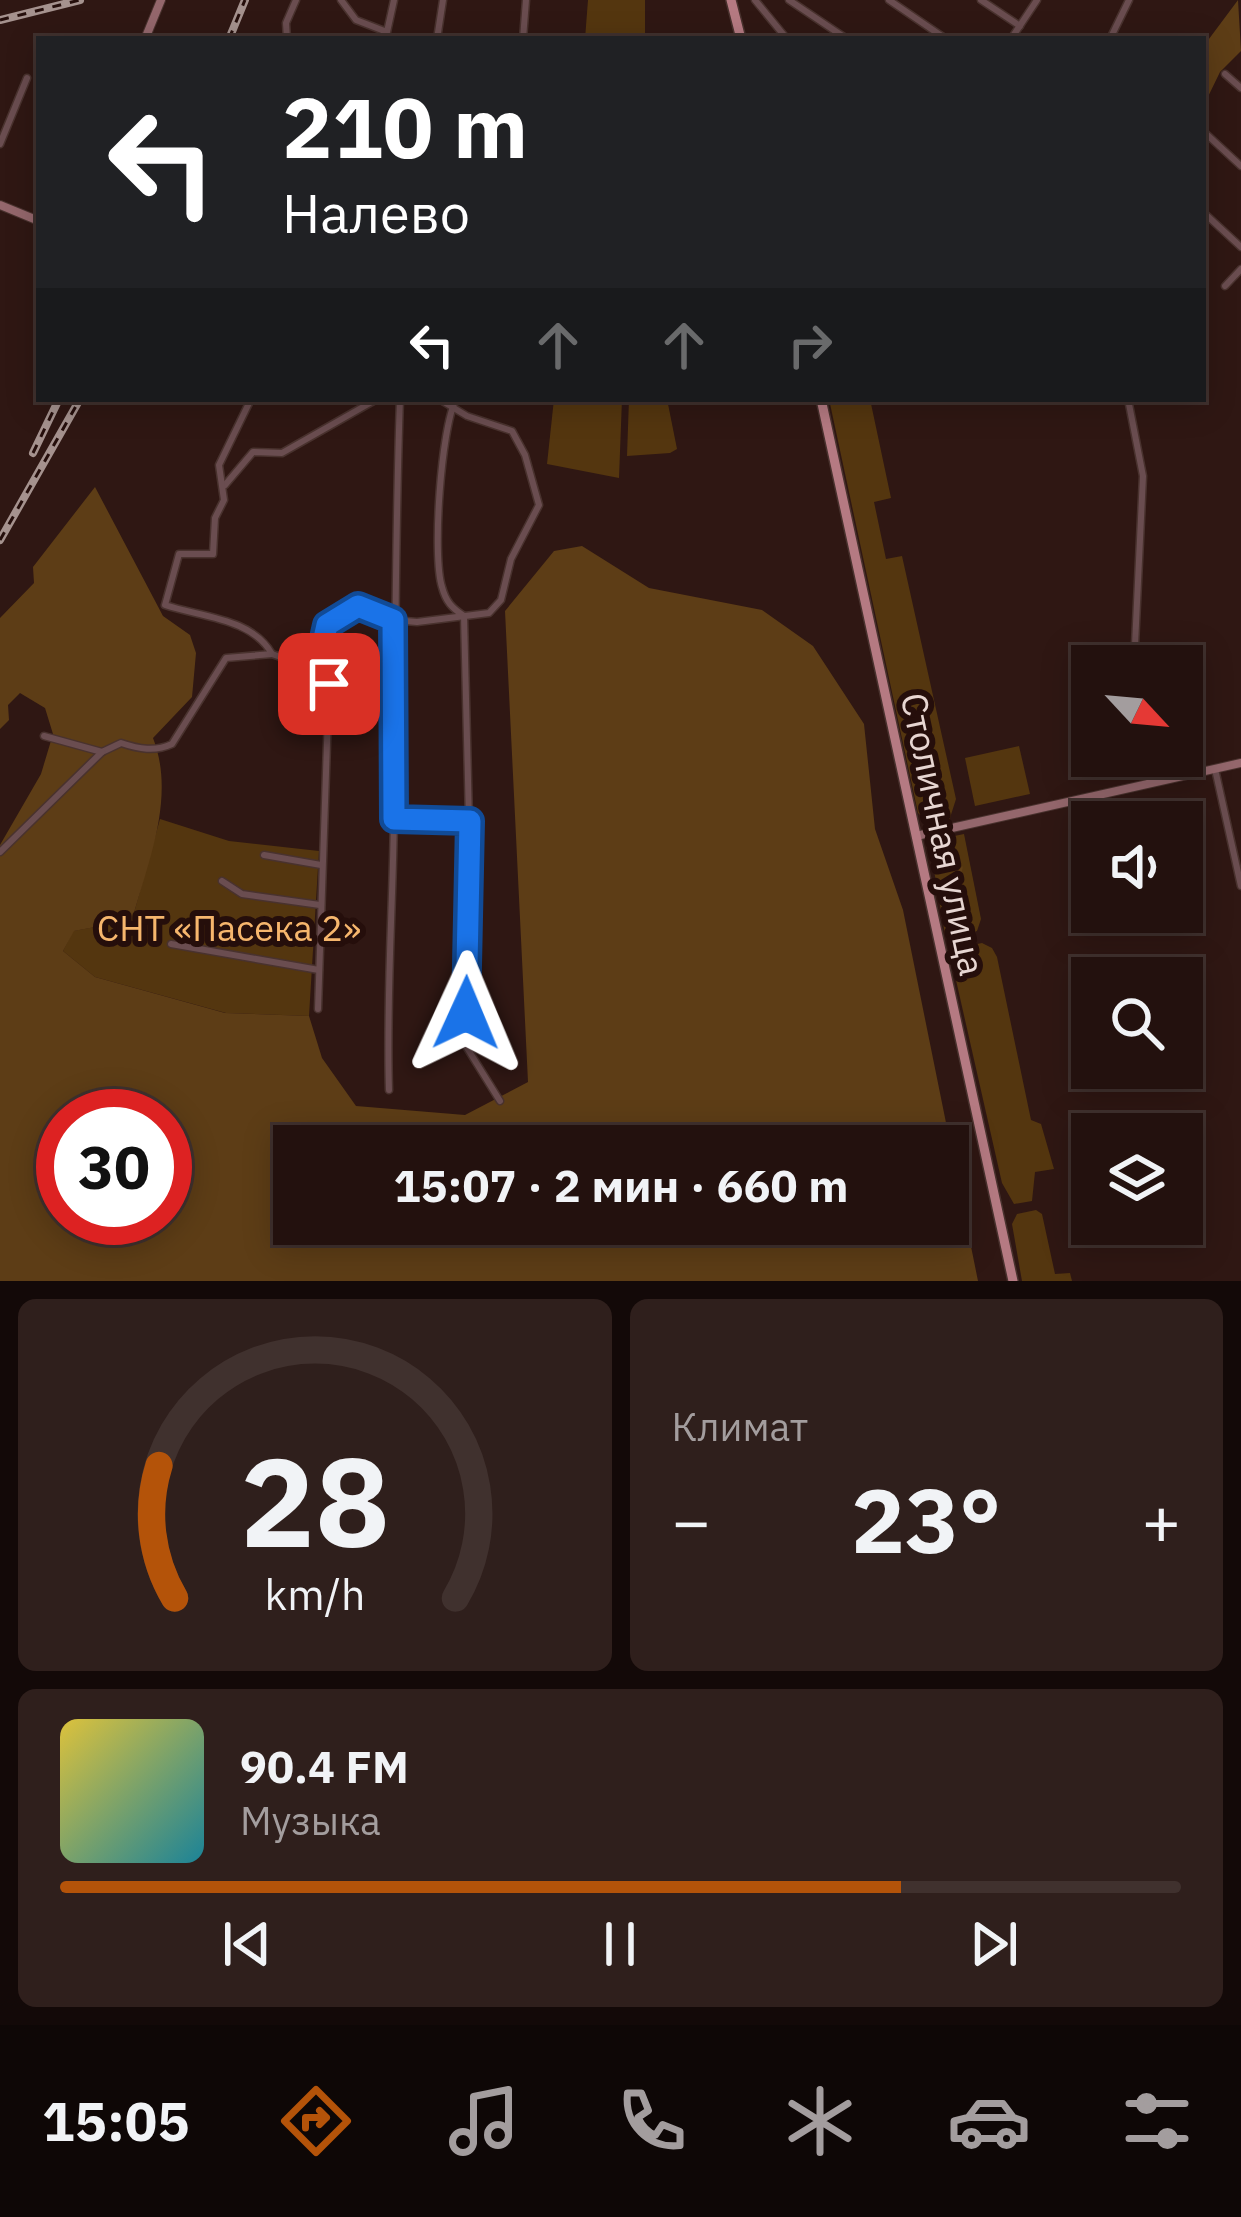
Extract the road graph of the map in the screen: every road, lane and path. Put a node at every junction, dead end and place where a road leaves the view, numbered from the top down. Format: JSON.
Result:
{"nodes":[{"id":1,"x":161,"y":0,"type":"edge"},
{"id":2,"x":296,"y":0,"type":"edge"},
{"id":3,"x":341,"y":0,"type":"edge"},
{"id":4,"x":394,"y":0,"type":"edge"},
{"id":5,"x":443,"y":0,"type":"edge"},
{"id":6,"x":526,"y":0,"type":"edge"},
{"id":7,"x":731,"y":0,"type":"edge"},
{"id":8,"x":754,"y":0,"type":"edge"},
{"id":9,"x":789,"y":0,"type":"edge"},
{"id":10,"x":889,"y":0,"type":"edge"},
{"id":11,"x":981,"y":0,"type":"edge"},
{"id":12,"x":1037,"y":0,"type":"edge"},
{"id":13,"x":1129,"y":0,"type":"edge"},
{"id":14,"x":1020,"y":26,"type":"junction"},
{"id":15,"x":146,"y":36,"type":"edge"},
{"id":16,"x":287,"y":36,"type":"edge"},
{"id":17,"x":437,"y":36,"type":"edge"},
{"id":18,"x":523,"y":36,"type":"edge"},
{"id":19,"x":740,"y":36,"type":"edge"},
{"id":20,"x":785,"y":36,"type":"edge"},
{"id":21,"x":843,"y":36,"type":"edge"},
{"id":22,"x":942,"y":36,"type":"edge"},
{"id":23,"x":1013,"y":36,"type":"edge"},
{"id":24,"x":1114,"y":36,"type":"edge"},
{"id":25,"x":1225,"y":74,"type":"dead end"},
{"id":26,"x":27,"y":78,"type":"dead end"},
{"id":27,"x":1241,"y":88,"type":"edge"},
{"id":28,"x":1206,"y":134,"type":"edge"},
{"id":29,"x":0,"y":144,"type":"edge"},
{"id":30,"x":1241,"y":166,"type":"edge"},
{"id":31,"x":0,"y":206,"type":"edge"},
{"id":32,"x":1206,"y":215,"type":"edge"},
{"id":33,"x":36,"y":220,"type":"edge"},
{"id":34,"x":1241,"y":247,"type":"edge"},
{"id":35,"x":1241,"y":269,"type":"edge"},
{"id":36,"x":1225,"y":286,"type":"dead end"},
{"id":37,"x":249,"y":402,"type":"edge"},
{"id":38,"x":372,"y":402,"type":"edge"},
{"id":39,"x":400,"y":402,"type":"edge"},
{"id":40,"x":822,"y":402,"type":"edge"},
{"id":41,"x":1129,"y":402,"type":"edge"},
{"id":42,"x":454,"y":403,"type":"edge"},
{"id":43,"x":225,"y":484,"type":"junction"},
{"id":44,"x":464,"y":616,"type":"junction"},
{"id":45,"x":393,"y":620,"type":"junction"},
{"id":46,"x":1135,"y":645,"type":"edge"},
{"id":47,"x":272,"y":654,"type":"junction"},
{"id":48,"x":320,"y":656,"type":"junction"},
{"id":49,"x":44,"y":736,"type":"dead end"},
{"id":50,"x":102,"y":752,"type":"junction"},
{"id":51,"x":1241,"y":763,"type":"edge"},
{"id":52,"x":1215,"y":769,"type":"junction"},
{"id":53,"x":1148,"y":777,"type":"edge"},
{"id":54,"x":1150,"y":784,"type":"junction"},
{"id":55,"x":394,"y":819,"type":"junction"},
{"id":56,"x":470,"y":821,"type":"junction"},
{"id":57,"x":916,"y":836,"type":"junction"},
{"id":58,"x":0,"y":852,"type":"edge"},
{"id":59,"x":264,"y":855,"type":"dead end"},
{"id":60,"x":321,"y":866,"type":"junction"},
{"id":61,"x":222,"y":881,"type":"dead end"},
{"id":62,"x":1241,"y":886,"type":"edge"},
{"id":63,"x":320,"y":905,"type":"junction"},
{"id":64,"x":171,"y":944,"type":"dead end"},
{"id":65,"x":319,"y":970,"type":"junction"},
{"id":66,"x":318,"y":1010,"type":"dead end"},
{"id":67,"x":389,"y":1090,"type":"dead end"},
{"id":68,"x":500,"y":1101,"type":"dead end"},
{"id":69,"x":1013,"y":1281,"type":"edge"}],
"edges":[{"from":1,"to":15,"type":"street"},
{"from":2,"to":16,"type":"street"},
{"from":3,"to":4,"type":"street"},
{"from":5,"to":17,"type":"street"},
{"from":6,"to":18,"type":"street"},
{"from":7,"to":19,"type":"main road"},
{"from":8,"to":20,"type":"street"},
{"from":9,"to":21,"type":"street"},
{"from":10,"to":22,"type":"street"},
{"from":11,"to":14,"type":"street"},
{"from":12,"to":14,"type":"street"},
{"from":13,"to":24,"type":"street"},
{"from":14,"to":23,"type":"street"},
{"from":25,"to":27,"type":"street"},
{"from":26,"to":29,"type":"street"},
{"from":28,"to":30,"type":"street"},
{"from":31,"to":33,"type":"street"},
{"from":32,"to":34,"type":"street"},
{"from":35,"to":36,"type":"street"},
{"from":37,"to":43,"type":"street"},
{"from":38,"to":43,"type":"street"},
{"from":39,"to":45,"type":"street"},
{"from":40,"to":57,"type":"main road","name":"Столичная улица"},
{"from":41,"to":46,"type":"street"},
{"from":42,"to":44,"type":"street"},
{"from":42,"to":44,"type":"street"},
{"from":43,"to":47,"type":"street"},
{"from":44,"to":45,"type":"street"},
{"from":44,"to":56,"type":"street"},
{"from":45,"to":48,"type":"street"},
{"from":45,"to":55,"type":"street"},
{"from":47,"to":48,"type":"street"},
{"from":47,"to":50,"type":"street"},
{"from":48,"to":60,"type":"street"},
{"from":49,"to":50,"type":"street"},
{"from":50,"to":58,"type":"street"},
{"from":51,"to":52,"type":"street"},
{"from":52,"to":54,"type":"street"},
{"from":52,"to":62,"type":"street"},
{"from":53,"to":54,"type":"street"},
{"from":54,"to":57,"type":"street"},
{"from":55,"to":56,"type":"street"},
{"from":55,"to":67,"type":"street"},
{"from":56,"to":68,"type":"street"},
{"from":57,"to":69,"type":"main road","name":"Столичная улица"},
{"from":59,"to":60,"type":"street"},
{"from":60,"to":63,"type":"street"},
{"from":61,"to":63,"type":"street"},
{"from":63,"to":65,"type":"street"},
{"from":64,"to":65,"type":"street"},
{"from":65,"to":66,"type":"street"}]}
